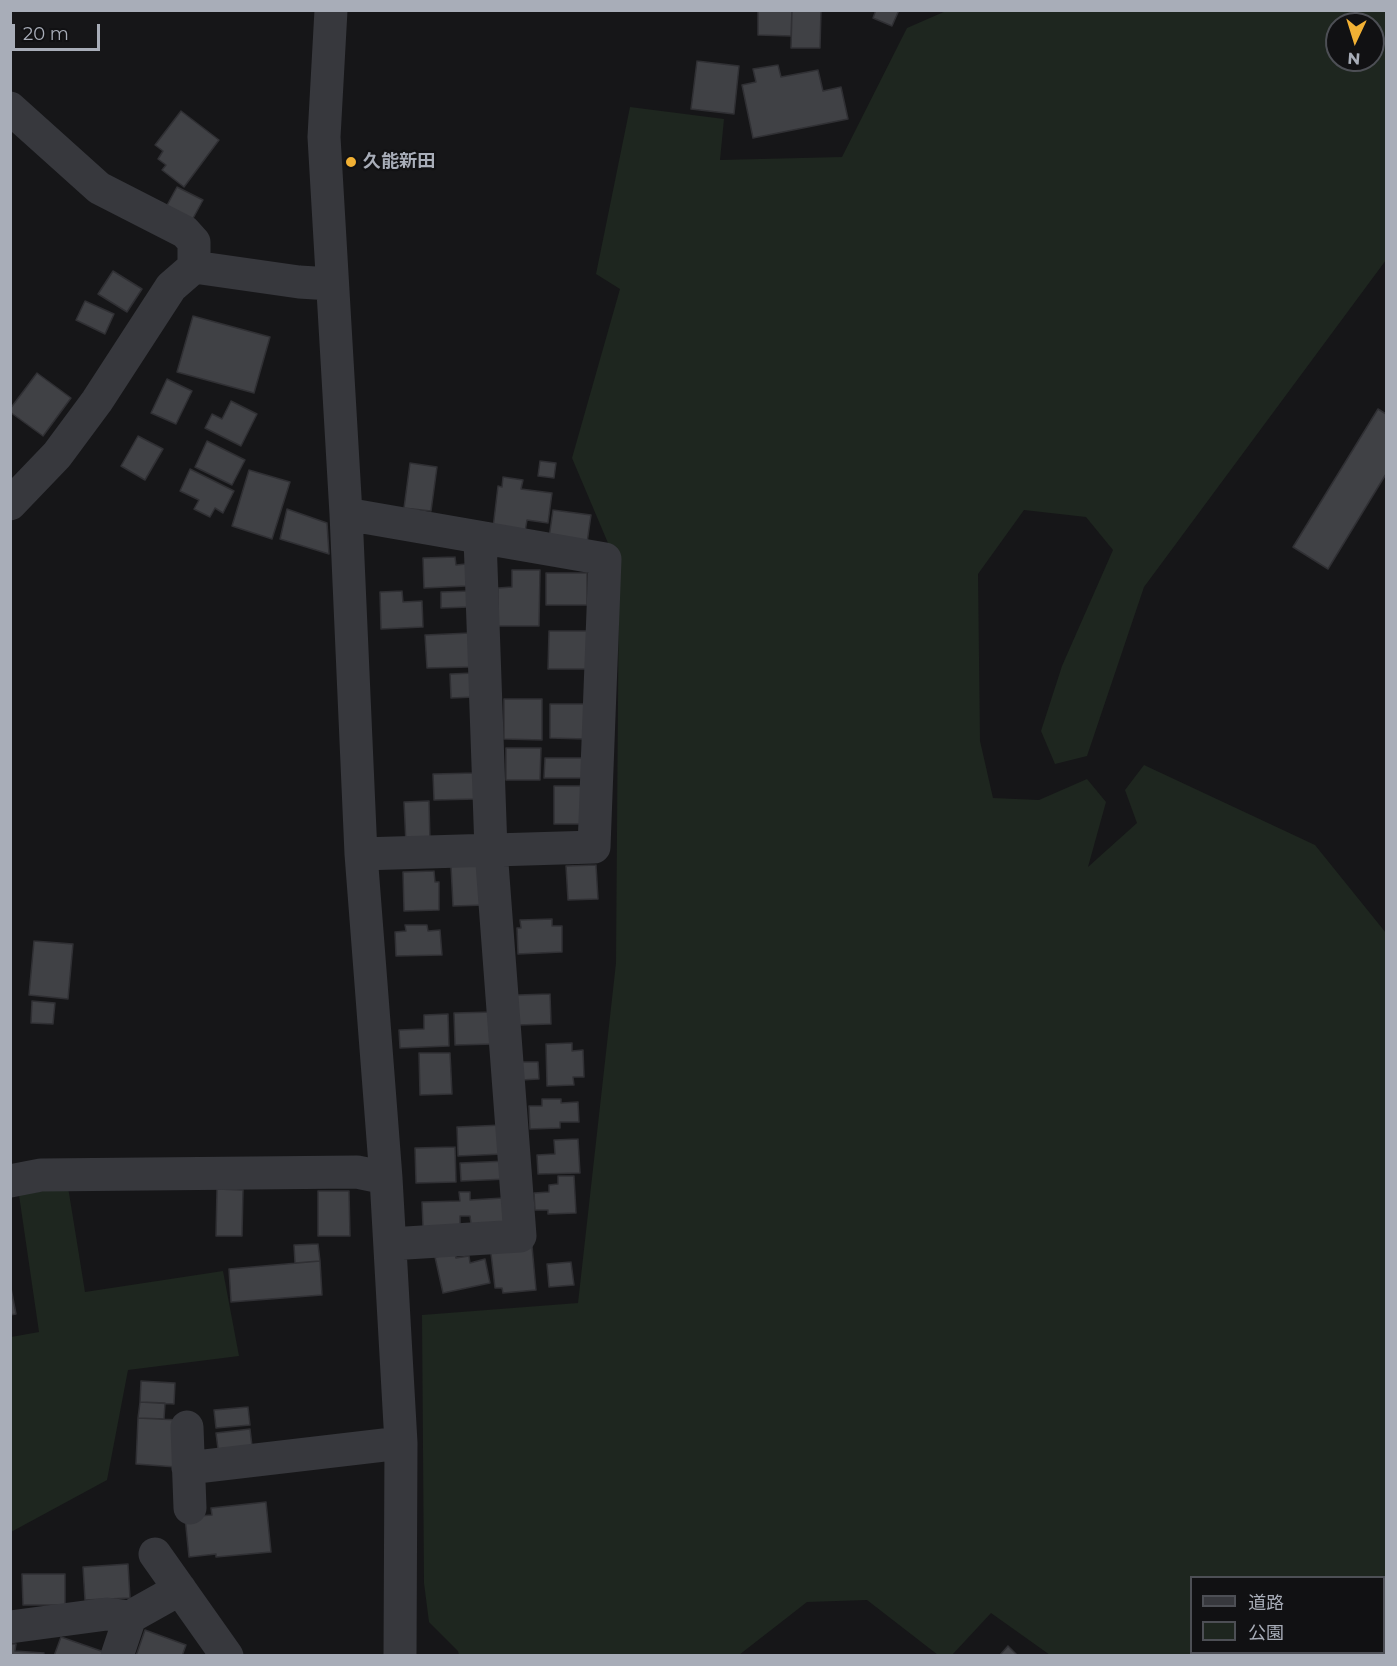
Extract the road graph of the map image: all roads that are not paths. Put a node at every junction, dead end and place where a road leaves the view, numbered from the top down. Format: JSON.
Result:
{"nodes":[{"id":1,"x":331,"y":10,"type":"edge"},
{"id":2,"x":10,"y":108,"type":"edge"},
{"id":3,"x":194,"y":267,"type":"junction"},
{"id":4,"x":332,"y":284,"type":"junction"},
{"id":5,"x":10,"y":504,"type":"edge"},
{"id":6,"x":346,"y":514,"type":"junction"},
{"id":7,"x":480,"y":538,"type":"junction"},
{"id":8,"x":491,"y":850,"type":"junction"},
{"id":9,"x":361,"y":854,"type":"junction"},
{"id":10,"x":386,"y":1178,"type":"junction"},
{"id":11,"x":10,"y":1180,"type":"edge"},
{"id":12,"x":390,"y":1244,"type":"junction"},
{"id":13,"x":187,"y":1426,"type":"dead end"},
{"id":14,"x":401,"y":1443,"type":"junction"},
{"id":15,"x":188,"y":1468,"type":"junction"},
{"id":16,"x":190,"y":1508,"type":"dead end"},
{"id":17,"x":155,"y":1554,"type":"dead end"},
{"id":18,"x":180,"y":1589,"type":"junction"},
{"id":19,"x":130,"y":1617,"type":"junction"},
{"id":20,"x":10,"y":1627,"type":"edge"},
{"id":21,"x":117,"y":1656,"type":"edge"},
{"id":22,"x":227,"y":1656,"type":"edge"},
{"id":23,"x":400,"y":1656,"type":"edge"}],
"edges":[{"from":1,"to":4,"type":"street"},
{"from":2,"to":3,"type":"street"},
{"from":3,"to":4,"type":"street"},
{"from":3,"to":5,"type":"street"},
{"from":4,"to":6,"type":"street"},
{"from":6,"to":7,"type":"street"},
{"from":6,"to":9,"type":"street"},
{"from":7,"to":8,"type":"street"},
{"from":7,"to":8,"type":"street"},
{"from":8,"to":9,"type":"street"},
{"from":8,"to":12,"type":"street"},
{"from":9,"to":10,"type":"street"},
{"from":10,"to":11,"type":"street"},
{"from":10,"to":12,"type":"street"},
{"from":12,"to":14,"type":"street"},
{"from":13,"to":15,"type":"street"},
{"from":14,"to":15,"type":"street"},
{"from":14,"to":23,"type":"street"},
{"from":15,"to":16,"type":"street"},
{"from":17,"to":18,"type":"street"},
{"from":18,"to":19,"type":"street"},
{"from":18,"to":22,"type":"street"},
{"from":19,"to":20,"type":"street"},
{"from":19,"to":21,"type":"street"}]}
